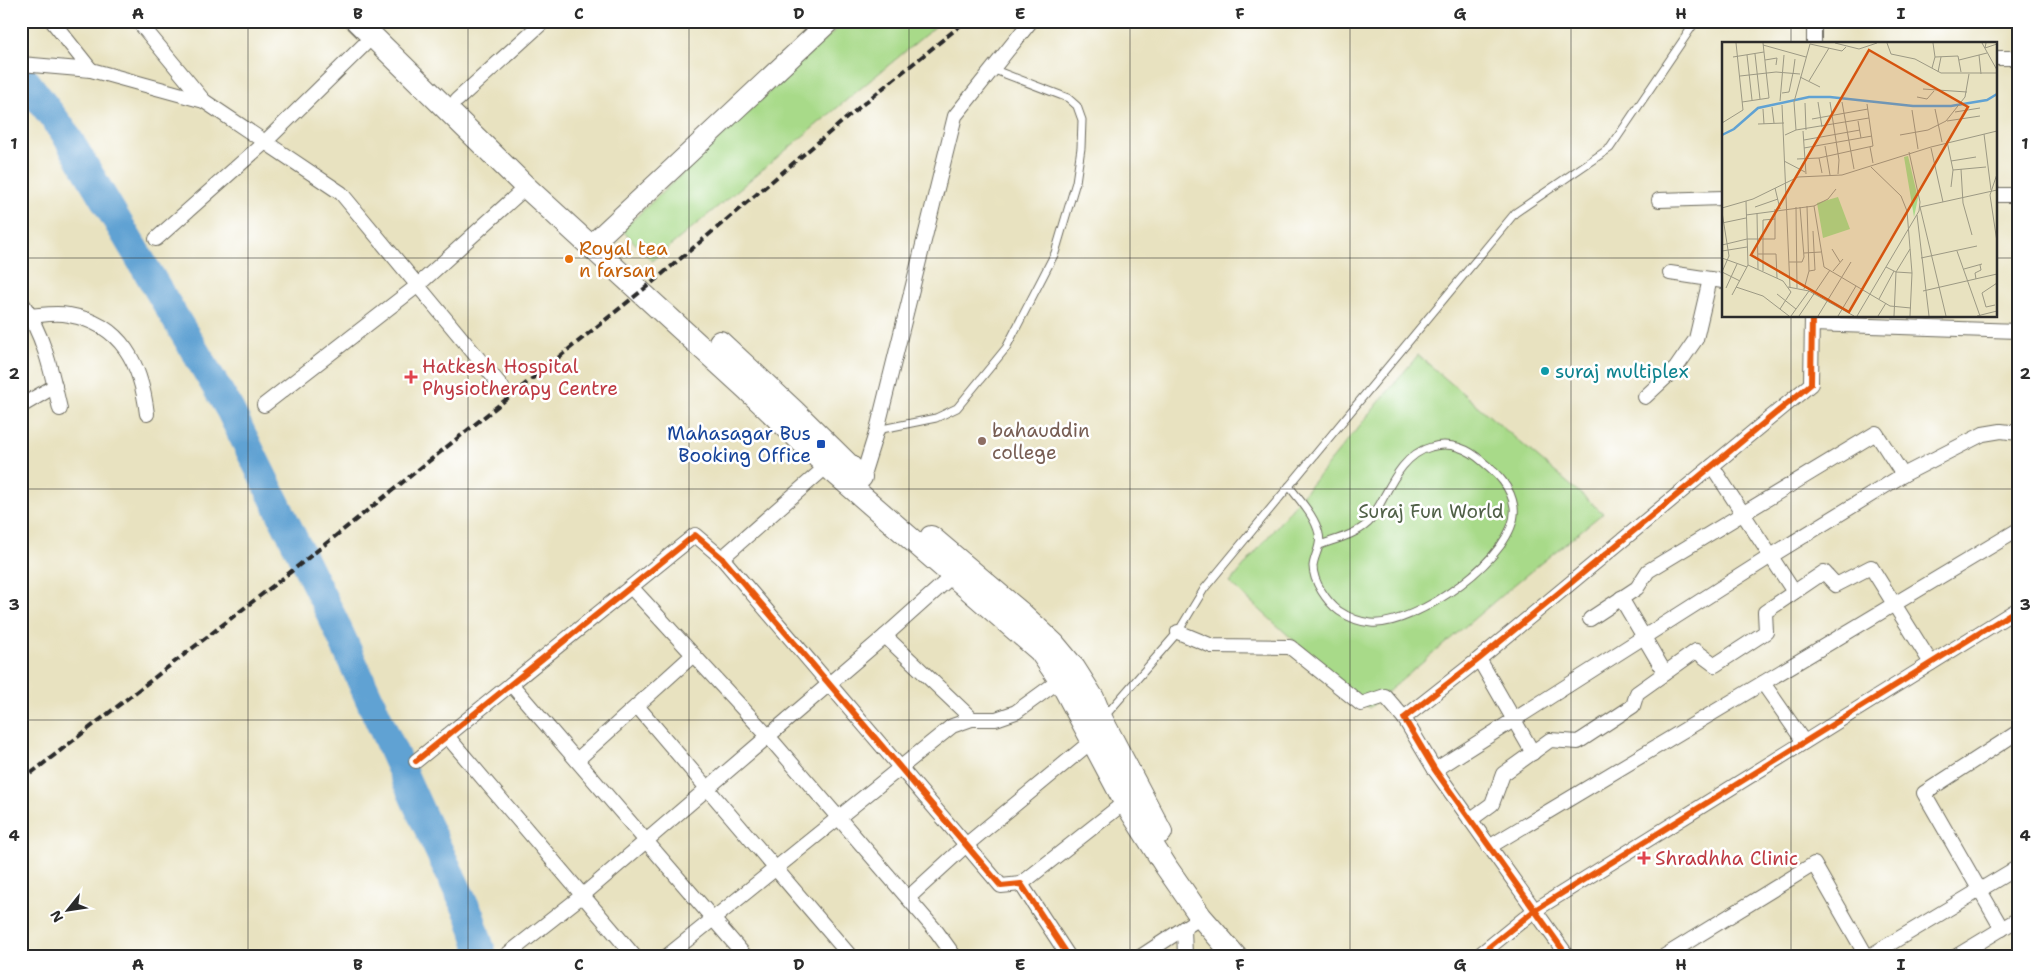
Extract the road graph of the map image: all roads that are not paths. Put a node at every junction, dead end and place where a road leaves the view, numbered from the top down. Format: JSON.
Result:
{"nodes":[{"id":1,"x":52,"y":21,"type":"edge"},
{"id":2,"x":138,"y":21,"type":"edge"},
{"id":3,"x":544,"y":21,"type":"edge"},
{"id":4,"x":830,"y":21,"type":"edge"},
{"id":5,"x":1031,"y":21,"type":"edge"},
{"id":6,"x":1696,"y":21,"type":"edge"},
{"id":7,"x":1814,"y":21,"type":"edge"},
{"id":8,"x":369,"y":26,"type":"edge"},
{"id":9,"x":1814,"y":42,"type":"edge"},
{"id":10,"x":1996,"y":58,"type":"edge"},
{"id":11,"x":2018,"y":58,"type":"edge"},
{"id":12,"x":23,"y":65,"type":"edge"},
{"id":13,"x":992,"y":69,"type":"junction"},
{"id":14,"x":91,"y":70,"type":"junction"},
{"id":15,"x":457,"y":100,"type":"junction"},
{"id":16,"x":204,"y":101,"type":"junction"},
{"id":17,"x":265,"y":142,"type":"junction"},
{"id":18,"x":526,"y":187,"type":"junction"},
{"id":19,"x":1996,"y":195,"type":"edge"},
{"id":20,"x":2018,"y":195,"type":"edge"},
{"id":21,"x":1722,"y":198,"type":"edge"},
{"id":22,"x":1659,"y":200,"type":"dead end"},
{"id":23,"x":156,"y":239,"type":"dead end"},
{"id":24,"x":594,"y":240,"type":"junction"},
{"id":25,"x":1670,"y":273,"type":"dead end"},
{"id":26,"x":1716,"y":280,"type":"edge"},
{"id":27,"x":418,"y":286,"type":"junction"},
{"id":28,"x":21,"y":301,"type":"edge"},
{"id":29,"x":30,"y":316,"type":"junction"},
{"id":30,"x":1812,"y":320,"type":"edge"},
{"id":31,"x":2018,"y":331,"type":"edge"},
{"id":32,"x":55,"y":386,"type":"junction"},
{"id":33,"x":502,"y":387,"type":"dead end"},
{"id":34,"x":1645,"y":397,"type":"dead end"},
{"id":35,"x":264,"y":405,"type":"dead end"},
{"id":36,"x":21,"y":406,"type":"edge"},
{"id":37,"x":60,"y":409,"type":"dead end"},
{"id":38,"x":147,"y":414,"type":"dead end"},
{"id":39,"x":877,"y":430,"type":"junction"},
{"id":40,"x":2018,"y":433,"type":"edge"},
{"id":41,"x":827,"y":466,"type":"junction"},
{"id":42,"x":1712,"y":466,"type":"junction"},
{"id":43,"x":1903,"y":475,"type":"junction"},
{"id":44,"x":862,"y":478,"type":"junction"},
{"id":45,"x":1290,"y":486,"type":"junction"},
{"id":46,"x":1743,"y":514,"type":"junction"},
{"id":47,"x":2018,"y":530,"type":"edge"},
{"id":48,"x":1320,"y":545,"type":"junction"},
{"id":49,"x":1771,"y":556,"type":"junction"},
{"id":50,"x":722,"y":558,"type":"junction"},
{"id":51,"x":952,"y":576,"type":"junction"},
{"id":52,"x":631,"y":587,"type":"junction"},
{"id":53,"x":1794,"y":592,"type":"junction"},
{"id":54,"x":1621,"y":598,"type":"junction"},
{"id":55,"x":1894,"y":604,"type":"junction"},
{"id":56,"x":2018,"y":609,"type":"edge"},
{"id":57,"x":1590,"y":619,"type":"dead end"},
{"id":58,"x":1178,"y":632,"type":"junction"},
{"id":59,"x":885,"y":636,"type":"junction"},
{"id":60,"x":1644,"y":637,"type":"junction"},
{"id":61,"x":693,"y":655,"type":"junction"},
{"id":62,"x":1479,"y":659,"type":"junction"},
{"id":63,"x":1931,"y":663,"type":"junction"},
{"id":64,"x":1665,"y":673,"type":"junction"},
{"id":65,"x":1060,"y":680,"type":"junction"},
{"id":66,"x":1764,"y":683,"type":"junction"},
{"id":67,"x":511,"y":684,"type":"junction"},
{"id":68,"x":829,"y":684,"type":"junction"},
{"id":69,"x":637,"y":706,"type":"junction"},
{"id":70,"x":1404,"y":718,"type":"junction"},
{"id":71,"x":972,"y":719,"type":"junction"},
{"id":72,"x":1514,"y":719,"type":"junction"},
{"id":73,"x":1098,"y":730,"type":"junction"},
{"id":74,"x":2018,"y":732,"type":"edge"},
{"id":75,"x":447,"y":736,"type":"junction"},
{"id":76,"x":768,"y":736,"type":"junction"},
{"id":77,"x":1804,"y":742,"type":"junction"},
{"id":78,"x":1533,"y":753,"type":"junction"},
{"id":79,"x":577,"y":760,"type":"junction"},
{"id":80,"x":416,"y":761,"type":"dead end"},
{"id":81,"x":901,"y":768,"type":"junction"},
{"id":82,"x":1435,"y":770,"type":"junction"},
{"id":83,"x":707,"y":788,"type":"junction"},
{"id":84,"x":1125,"y":802,"type":"junction"},
{"id":85,"x":838,"y":818,"type":"junction"},
{"id":86,"x":1470,"y":820,"type":"junction"},
{"id":87,"x":646,"y":841,"type":"junction"},
{"id":88,"x":966,"y":845,"type":"junction"},
{"id":89,"x":1489,"y":847,"type":"junction"},
{"id":90,"x":2018,"y":867,"type":"edge"},
{"id":91,"x":776,"y":868,"type":"junction"},
{"id":92,"x":1021,"y":884,"type":"junction"},
{"id":93,"x":1980,"y":890,"type":"junction"},
{"id":94,"x":583,"y":895,"type":"junction"},
{"id":95,"x":908,"y":898,"type":"junction"},
{"id":96,"x":1535,"y":910,"type":"junction"},
{"id":97,"x":713,"y":919,"type":"junction"},
{"id":98,"x":2018,"y":919,"type":"edge"},
{"id":99,"x":1192,"y":922,"type":"junction"},
{"id":100,"x":2002,"y":928,"type":"junction"},
{"id":101,"x":1664,"y":956,"type":"edge"},
{"id":102,"x":504,"y":957,"type":"edge"},
{"id":103,"x":635,"y":957,"type":"edge"},
{"id":104,"x":666,"y":957,"type":"edge"},
{"id":105,"x":746,"y":957,"type":"edge"},
{"id":106,"x":851,"y":957,"type":"edge"},
{"id":107,"x":955,"y":957,"type":"edge"},
{"id":108,"x":1069,"y":957,"type":"edge"},
{"id":109,"x":1140,"y":957,"type":"edge"},
{"id":110,"x":1185,"y":957,"type":"edge"},
{"id":111,"x":1236,"y":957,"type":"edge"},
{"id":112,"x":1253,"y":957,"type":"edge"},
{"id":113,"x":1477,"y":957,"type":"edge"},
{"id":114,"x":1568,"y":957,"type":"edge"},
{"id":115,"x":1868,"y":957,"type":"edge"},
{"id":116,"x":1955,"y":957,"type":"edge"}],
"edges":[{"from":1,"to":14,"type":"street"},
{"from":2,"to":16,"type":"street"},
{"from":3,"to":15,"type":"street"},
{"from":4,"to":24,"type":"main road"},
{"from":5,"to":13,"type":"street"},
{"from":6,"to":45,"type":"lane"},
{"from":7,"to":9,"type":"street"},
{"from":8,"to":15,"type":"main road"},
{"from":8,"to":17,"type":"street"},
{"from":8,"to":18,"type":"main road"},
{"from":10,"to":11,"type":"street"},
{"from":12,"to":14,"type":"street"},
{"from":13,"to":39,"type":"street"},
{"from":13,"to":39,"type":"lane"},
{"from":14,"to":16,"type":"street"},
{"from":15,"to":24,"type":"main road"},
{"from":16,"to":17,"type":"street"},
{"from":17,"to":23,"type":"street"},
{"from":17,"to":27,"type":"street"},
{"from":18,"to":24,"type":"main road"},
{"from":18,"to":27,"type":"street"},
{"from":19,"to":20,"type":"street"},
{"from":21,"to":22,"type":"street"},
{"from":24,"to":41,"type":"main road"},
{"from":24,"to":44,"type":"main road"},
{"from":25,"to":26,"type":"street"},
{"from":26,"to":34,"type":"street"},
{"from":27,"to":33,"type":"street"},
{"from":27,"to":35,"type":"street"},
{"from":28,"to":29,"type":"street"},
{"from":29,"to":32,"type":"street"},
{"from":29,"to":38,"type":"street"},
{"from":30,"to":31,"type":"street"},
{"from":30,"to":42,"type":"street"},
{"from":32,"to":36,"type":"street"},
{"from":32,"to":37,"type":"street"},
{"from":39,"to":44,"type":"street"},
{"from":40,"to":43,"type":"street"},
{"from":41,"to":50,"type":"street"},
{"from":41,"to":51,"type":"main road"},
{"from":42,"to":46,"type":"street"},
{"from":42,"to":62,"type":"street"},
{"from":43,"to":46,"type":"street"},
{"from":43,"to":49,"type":"street"},
{"from":44,"to":73,"type":"main road"},
{"from":45,"to":48,"type":"lane"},
{"from":45,"to":58,"type":"lane"},
{"from":46,"to":49,"type":"street"},
{"from":46,"to":54,"type":"street"},
{"from":47,"to":55,"type":"street"},
{"from":48,"to":48,"type":"lane"},
{"from":49,"to":53,"type":"street"},
{"from":49,"to":60,"type":"street"},
{"from":50,"to":52,"type":"street"},
{"from":50,"to":68,"type":"street"},
{"from":51,"to":59,"type":"street"},
{"from":51,"to":65,"type":"main road"},
{"from":52,"to":61,"type":"street"},
{"from":52,"to":67,"type":"street"},
{"from":53,"to":55,"type":"street"},
{"from":53,"to":64,"type":"street"},
{"from":54,"to":57,"type":"street"},
{"from":54,"to":60,"type":"street"},
{"from":55,"to":63,"type":"street"},
{"from":55,"to":66,"type":"street"},
{"from":56,"to":63,"type":"street"},
{"from":58,"to":70,"type":"street"},
{"from":58,"to":73,"type":"lane"},
{"from":59,"to":68,"type":"street"},
{"from":59,"to":71,"type":"street"},
{"from":60,"to":64,"type":"street"},
{"from":60,"to":72,"type":"street"},
{"from":61,"to":69,"type":"street"},
{"from":61,"to":76,"type":"street"},
{"from":62,"to":70,"type":"street"},
{"from":62,"to":72,"type":"street"},
{"from":63,"to":77,"type":"street"},
{"from":64,"to":78,"type":"street"},
{"from":65,"to":71,"type":"street"},
{"from":65,"to":73,"type":"main road"},
{"from":66,"to":77,"type":"street"},
{"from":66,"to":89,"type":"street"},
{"from":67,"to":75,"type":"street"},
{"from":67,"to":79,"type":"street"},
{"from":68,"to":76,"type":"street"},
{"from":68,"to":81,"type":"street"},
{"from":69,"to":79,"type":"street"},
{"from":69,"to":83,"type":"street"},
{"from":70,"to":82,"type":"street"},
{"from":71,"to":81,"type":"street"},
{"from":72,"to":78,"type":"street"},
{"from":72,"to":82,"type":"street"},
{"from":73,"to":84,"type":"main road"},
{"from":73,"to":88,"type":"street"},
{"from":73,"to":112,"type":"main road"},
{"from":74,"to":93,"type":"street"},
{"from":75,"to":80,"type":"street"},
{"from":75,"to":94,"type":"street"},
{"from":76,"to":83,"type":"street"},
{"from":76,"to":85,"type":"street"},
{"from":77,"to":96,"type":"street"},
{"from":78,"to":86,"type":"street"},
{"from":79,"to":87,"type":"street"},
{"from":81,"to":85,"type":"street"},
{"from":81,"to":88,"type":"street"},
{"from":82,"to":86,"type":"street"},
{"from":83,"to":87,"type":"street"},
{"from":83,"to":91,"type":"street"},
{"from":84,"to":92,"type":"street"},
{"from":84,"to":99,"type":"main road"},
{"from":85,"to":91,"type":"street"},
{"from":85,"to":95,"type":"street"},
{"from":86,"to":89,"type":"street"},
{"from":87,"to":94,"type":"street"},
{"from":87,"to":97,"type":"street"},
{"from":88,"to":92,"type":"street"},
{"from":88,"to":95,"type":"street"},
{"from":89,"to":96,"type":"street"},
{"from":90,"to":93,"type":"street"},
{"from":91,"to":97,"type":"street"},
{"from":91,"to":106,"type":"street"},
{"from":92,"to":108,"type":"street"},
{"from":93,"to":100,"type":"street"},
{"from":93,"to":115,"type":"street"},
{"from":94,"to":102,"type":"street"},
{"from":94,"to":103,"type":"street"},
{"from":95,"to":107,"type":"street"},
{"from":96,"to":113,"type":"street"},
{"from":96,"to":114,"type":"street"},
{"from":97,"to":104,"type":"street"},
{"from":97,"to":105,"type":"street"},
{"from":98,"to":100,"type":"street"},
{"from":99,"to":109,"type":"street"},
{"from":99,"to":110,"type":"street"},
{"from":99,"to":111,"type":"main road"},
{"from":100,"to":116,"type":"street"},
{"from":101,"to":115,"type":"street"}]}
